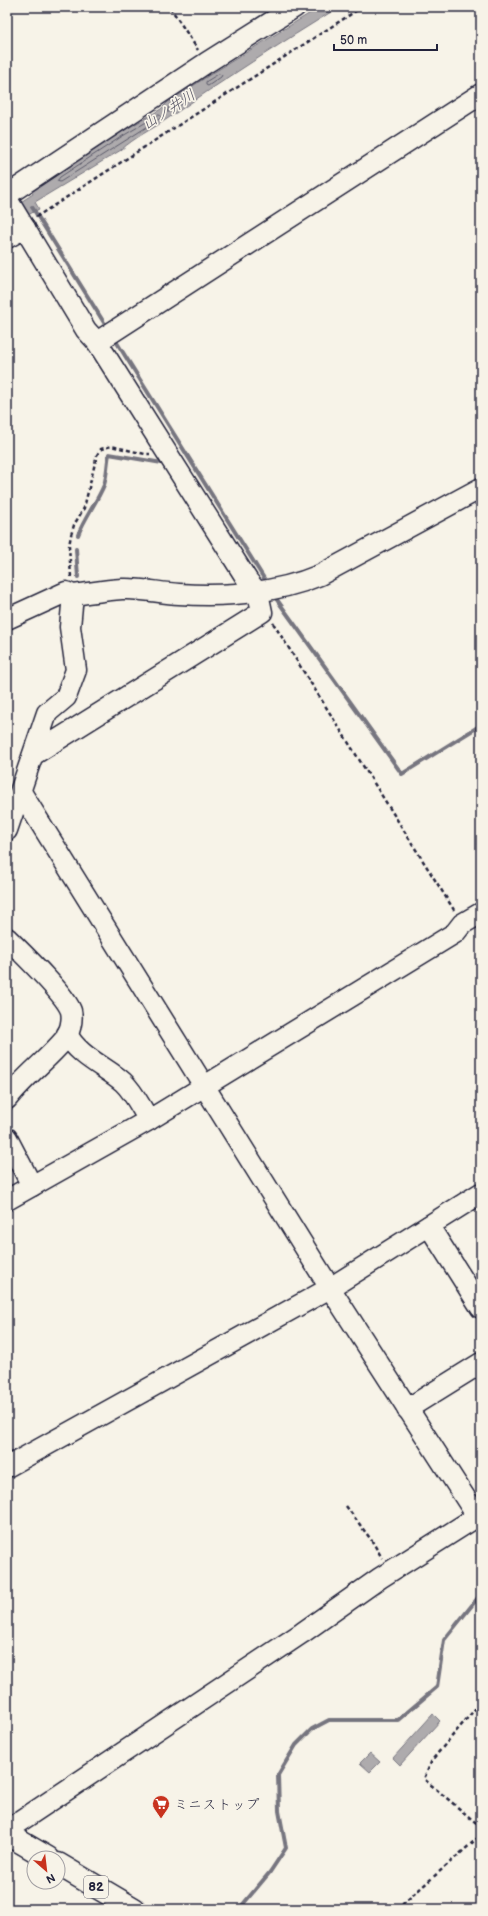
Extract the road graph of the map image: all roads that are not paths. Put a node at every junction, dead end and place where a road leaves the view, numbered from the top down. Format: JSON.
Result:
{"nodes":[{"id":1,"x":295,"y":7,"type":"edge"},
{"id":2,"x":481,"y":94,"type":"edge"},
{"id":3,"x":7,"y":195,"type":"edge"},
{"id":4,"x":7,"y":199,"type":"edge"},
{"id":5,"x":24,"y":227,"type":"junction"},
{"id":6,"x":7,"y":238,"type":"edge"},
{"id":7,"x":97,"y":342,"type":"junction"},
{"id":8,"x":481,"y":488,"type":"edge"},
{"id":9,"x":73,"y":595,"type":"junction"},
{"id":10,"x":260,"y":603,"type":"junction"},
{"id":11,"x":7,"y":619,"type":"edge"},
{"id":12,"x":33,"y":754,"type":"junction"},
{"id":13,"x":21,"y":792,"type":"junction"},
{"id":14,"x":7,"y":830,"type":"edge"},
{"id":15,"x":481,"y":913,"type":"edge"},
{"id":16,"x":7,"y":938,"type":"edge"},
{"id":17,"x":67,"y":1034,"type":"junction"},
{"id":18,"x":206,"y":1087,"type":"junction"},
{"id":19,"x":7,"y":1099,"type":"edge"},
{"id":20,"x":149,"y":1120,"type":"junction"},
{"id":21,"x":7,"y":1138,"type":"edge"},
{"id":22,"x":32,"y":1186,"type":"junction"},
{"id":23,"x":481,"y":1193,"type":"edge"},
{"id":24,"x":7,"y":1200,"type":"edge"},
{"id":25,"x":428,"y":1226,"type":"junction"},
{"id":26,"x":330,"y":1288,"type":"junction"},
{"id":27,"x":481,"y":1308,"type":"edge"},
{"id":28,"x":481,"y":1363,"type":"edge"},
{"id":29,"x":407,"y":1409,"type":"junction"},
{"id":30,"x":7,"y":1466,"type":"edge"},
{"id":31,"x":479,"y":1515,"type":"edge"},
{"id":32,"x":7,"y":1830,"type":"edge"},
{"id":33,"x":7,"y":1834,"type":"edge"},
{"id":34,"x":34,"y":1850,"type":"edge"},
{"id":35,"x":66,"y":1869,"type":"edge"},
{"id":36,"x":134,"y":1909,"type":"edge"}],
"edges":[{"from":1,"to":3,"type":"street"},
{"from":2,"to":7,"type":"street"},
{"from":4,"to":5,"type":"street"},
{"from":5,"to":6,"type":"street"},
{"from":5,"to":7,"type":"street"},
{"from":7,"to":10,"type":"street"},
{"from":8,"to":10,"type":"street"},
{"from":9,"to":10,"type":"street"},
{"from":9,"to":11,"type":"street"},
{"from":9,"to":12,"type":"street"},
{"from":10,"to":12,"type":"street"},
{"from":12,"to":13,"type":"street"},
{"from":13,"to":14,"type":"street"},
{"from":13,"to":18,"type":"street"},
{"from":15,"to":18,"type":"street"},
{"from":16,"to":17,"type":"street"},
{"from":17,"to":19,"type":"street"},
{"from":17,"to":20,"type":"street"},
{"from":18,"to":20,"type":"street"},
{"from":18,"to":26,"type":"street"},
{"from":20,"to":22,"type":"street"},
{"from":21,"to":22,"type":"street"},
{"from":22,"to":24,"type":"street"},
{"from":23,"to":25,"type":"street"},
{"from":25,"to":26,"type":"street"},
{"from":25,"to":27,"type":"street"},
{"from":26,"to":29,"type":"street"},
{"from":26,"to":30,"type":"street"},
{"from":28,"to":29,"type":"street"},
{"from":29,"to":31,"type":"street"},
{"from":31,"to":32,"type":"street"},
{"from":33,"to":34,"type":"main road"},
{"from":35,"to":36,"type":"main road","number":"82"}]}
